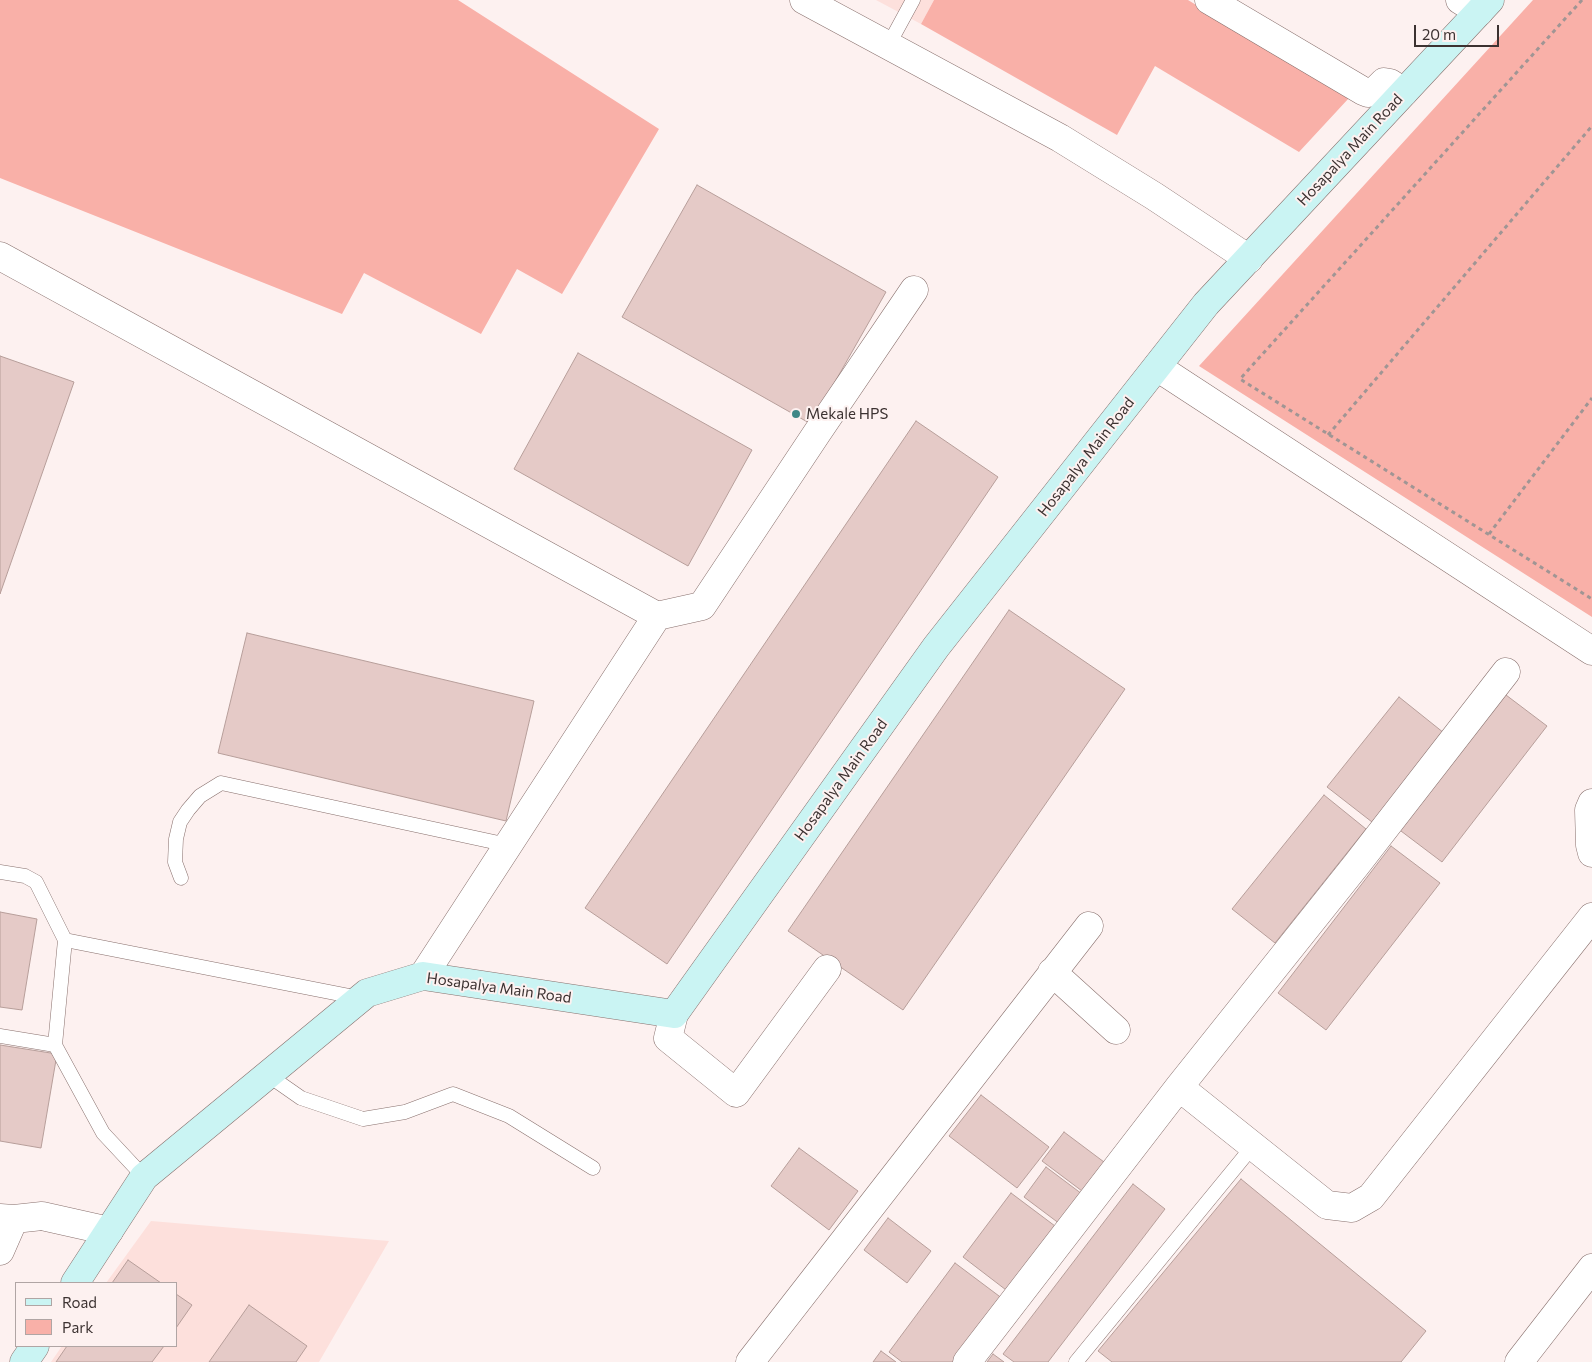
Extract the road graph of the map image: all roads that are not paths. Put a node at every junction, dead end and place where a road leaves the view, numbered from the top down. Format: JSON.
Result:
{"nodes":[{"id":1,"x":804,"y":0,"type":"edge"},
{"id":2,"x":913,"y":0,"type":"edge"},
{"id":3,"x":1209,"y":0,"type":"edge"},
{"id":4,"x":1476,"y":4,"type":"edge"},
{"id":5,"x":888,"y":46,"type":"junction"},
{"id":6,"x":1404,"y":92,"type":"junction"},
{"id":7,"x":0,"y":256,"type":"edge"},
{"id":8,"x":1248,"y":258,"type":"junction"},
{"id":9,"x":914,"y":290,"type":"dead end"},
{"id":10,"x":1157,"y":367,"type":"junction"},
{"id":11,"x":657,"y":616,"type":"junction"},
{"id":12,"x":1592,"y":651,"type":"edge"},
{"id":13,"x":1506,"y":672,"type":"dead end"},
{"id":14,"x":1592,"y":803,"type":"edge"},
{"id":15,"x":508,"y":845,"type":"junction"},
{"id":16,"x":1592,"y":853,"type":"edge"},
{"id":17,"x":0,"y":872,"type":"edge"},
{"id":18,"x":181,"y":878,"type":"dead end"},
{"id":19,"x":1592,"y":918,"type":"edge"},
{"id":20,"x":1089,"y":926,"type":"dead end"},
{"id":21,"x":65,"y":940,"type":"junction"},
{"id":22,"x":827,"y":969,"type":"dead end"},
{"id":23,"x":1052,"y":972,"type":"junction"},
{"id":24,"x":423,"y":976,"type":"junction"},
{"id":25,"x":360,"y":998,"type":"junction"},
{"id":26,"x":674,"y":1014,"type":"junction"},
{"id":27,"x":1116,"y":1030,"type":"dead end"},
{"id":28,"x":0,"y":1036,"type":"edge"},
{"id":29,"x":55,"y":1044,"type":"junction"},
{"id":30,"x":268,"y":1075,"type":"junction"},
{"id":31,"x":1179,"y":1087,"type":"junction"},
{"id":32,"x":1253,"y":1146,"type":"junction"},
{"id":33,"x":593,"y":1168,"type":"dead end"},
{"id":34,"x":144,"y":1177,"type":"junction"},
{"id":35,"x":7,"y":1219,"type":"edge"},
{"id":36,"x":109,"y":1231,"type":"junction"},
{"id":37,"x":0,"y":1251,"type":"edge"},
{"id":38,"x":1592,"y":1268,"type":"edge"},
{"id":39,"x":76,"y":1282,"type":"edge"},
{"id":40,"x":34,"y":1347,"type":"edge"},
{"id":41,"x":1081,"y":1360,"type":"edge"},
{"id":42,"x":24,"y":1362,"type":"edge"},
{"id":43,"x":750,"y":1362,"type":"edge"},
{"id":44,"x":966,"y":1362,"type":"edge"},
{"id":45,"x":1519,"y":1362,"type":"edge"}],
"edges":[{"from":1,"to":5,"type":"street"},
{"from":2,"to":5,"type":"lane"},
{"from":3,"to":6,"type":"street"},
{"from":4,"to":6,"type":"street","name":"Hosapalya Main Road"},
{"from":5,"to":8,"type":"street"},
{"from":6,"to":8,"type":"street","name":"Hosapalya Main Road"},
{"from":7,"to":11,"type":"street"},
{"from":8,"to":10,"type":"street","name":"Hosapalya Main Road"},
{"from":9,"to":11,"type":"street"},
{"from":10,"to":12,"type":"street"},
{"from":10,"to":26,"type":"street","name":"Hosapalya Main Road"},
{"from":11,"to":15,"type":"street"},
{"from":13,"to":31,"type":"street"},
{"from":14,"to":16,"type":"street"},
{"from":15,"to":18,"type":"lane"},
{"from":15,"to":24,"type":"street"},
{"from":17,"to":21,"type":"lane"},
{"from":19,"to":32,"type":"street"},
{"from":20,"to":23,"type":"street"},
{"from":21,"to":25,"type":"lane"},
{"from":21,"to":29,"type":"lane"},
{"from":22,"to":26,"type":"street"},
{"from":23,"to":27,"type":"street"},
{"from":23,"to":43,"type":"street"},
{"from":24,"to":25,"type":"street","name":"Hosapalya Main Road"},
{"from":24,"to":26,"type":"street","name":"Hosapalya Main Road"},
{"from":25,"to":30,"type":"street","name":"Hosapalya Main Road"},
{"from":28,"to":29,"type":"lane"},
{"from":29,"to":34,"type":"lane"},
{"from":30,"to":33,"type":"lane"},
{"from":30,"to":34,"type":"street","name":"Hosapalya Main Road"},
{"from":31,"to":32,"type":"street"},
{"from":31,"to":44,"type":"street"},
{"from":32,"to":41,"type":"lane"},
{"from":34,"to":36,"type":"street","name":"Hosapalya Main Road"},
{"from":35,"to":36,"type":"street"},
{"from":35,"to":37,"type":"street"},
{"from":36,"to":39,"type":"street","name":"Hosapalya Main Road"},
{"from":38,"to":45,"type":"street"},
{"from":40,"to":42,"type":"street"}]}
